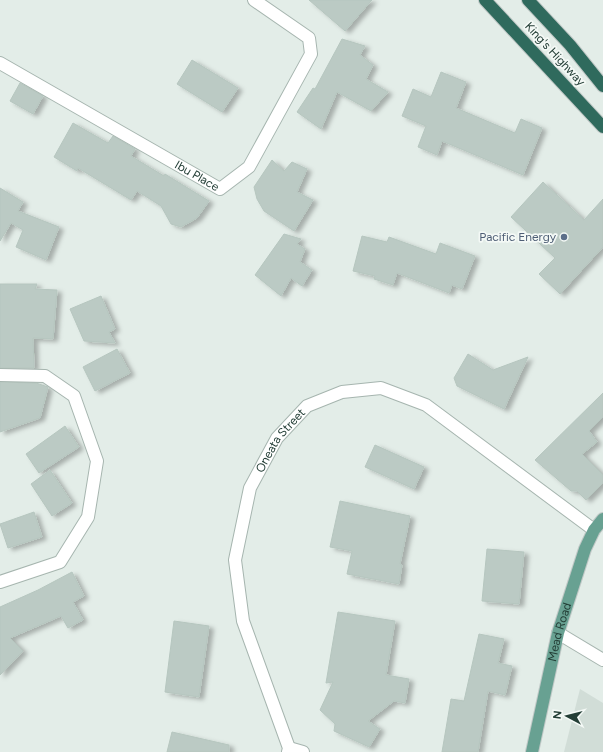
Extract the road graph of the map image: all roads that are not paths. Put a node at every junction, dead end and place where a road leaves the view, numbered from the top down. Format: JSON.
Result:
{"nodes":[{"id":1,"x":254,"y":0,"type":"edge"},
{"id":2,"x":485,"y":0,"type":"edge"},
{"id":3,"x":528,"y":0,"type":"edge"},
{"id":4,"x":0,"y":63,"type":"edge"},
{"id":5,"x":603,"y":86,"type":"edge"},
{"id":6,"x":603,"y":127,"type":"edge"},
{"id":7,"x":0,"y":375,"type":"edge"},
{"id":8,"x":603,"y":519,"type":"edge"},
{"id":9,"x":594,"y":530,"type":"junction"},
{"id":10,"x":0,"y":582,"type":"edge"},
{"id":11,"x":558,"y":633,"type":"junction"},
{"id":12,"x":603,"y":660,"type":"edge"},
{"id":13,"x":288,"y":750,"type":"edge"},
{"id":14,"x":303,"y":752,"type":"edge"},
{"id":15,"x":532,"y":752,"type":"edge"}],
"edges":[{"from":1,"to":4,"type":"street","name":"Ibu Place"},
{"from":2,"to":6,"type":"highway","name":"King's Highway"},
{"from":3,"to":5,"type":"highway","name":"King's Highway"},
{"from":7,"to":10,"type":"street"},
{"from":8,"to":9,"type":"main road","name":"Mead Road"},
{"from":9,"to":11,"type":"main road","name":"Mead Road"},
{"from":9,"to":13,"type":"street","name":"Oneata Street"},
{"from":11,"to":12,"type":"street"},
{"from":11,"to":15,"type":"main road","name":"Mead Road"},
{"from":13,"to":14,"type":"street"}]}
